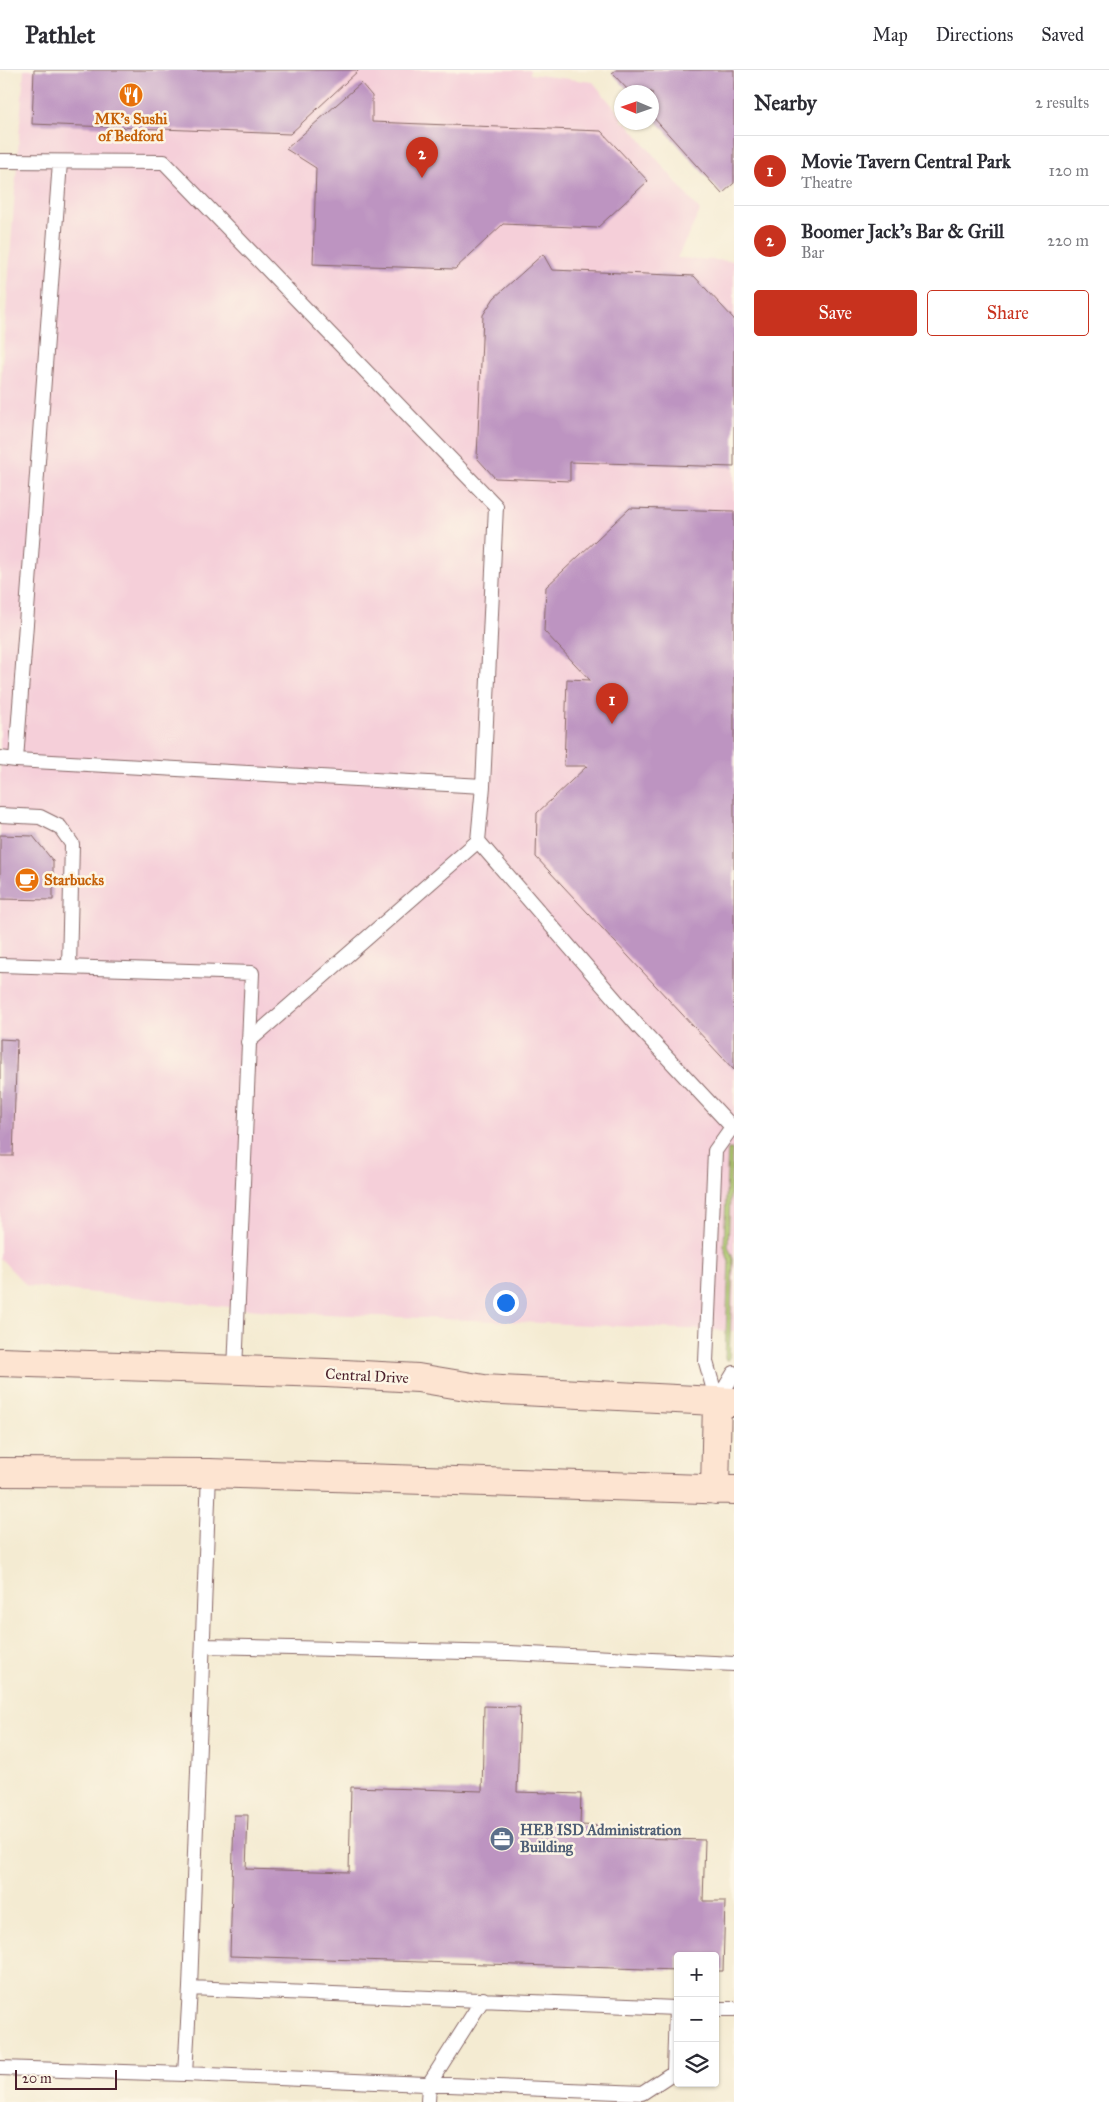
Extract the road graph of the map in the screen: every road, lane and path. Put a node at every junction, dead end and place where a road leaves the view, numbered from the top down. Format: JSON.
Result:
{"nodes":[{"id":1,"x":0,"y":161,"type":"edge"},
{"id":2,"x":60,"y":162,"type":"junction"},
{"id":3,"x":0,"y":758,"type":"edge"},
{"id":4,"x":16,"y":760,"type":"junction"},
{"id":5,"x":483,"y":786,"type":"junction"},
{"id":6,"x":0,"y":815,"type":"edge"},
{"id":7,"x":478,"y":842,"type":"junction"},
{"id":8,"x":0,"y":965,"type":"edge"},
{"id":9,"x":69,"y":967,"type":"junction"},
{"id":10,"x":248,"y":1042,"type":"junction"},
{"id":11,"x":733,"y":1128,"type":"edge"},
{"id":12,"x":1,"y":1361,"type":"edge"},
{"id":13,"x":235,"y":1370,"type":"junction"},
{"id":14,"x":734,"y":1373,"type":"edge"},
{"id":15,"x":725,"y":1402,"type":"edge"},
{"id":16,"x":0,"y":1472,"type":"edge"},
{"id":17,"x":209,"y":1473,"type":"junction"},
{"id":18,"x":724,"y":1490,"type":"edge"},
{"id":19,"x":203,"y":1646,"type":"junction"},
{"id":20,"x":734,"y":1664,"type":"edge"},
{"id":21,"x":190,"y":1988,"type":"junction"},
{"id":22,"x":483,"y":1999,"type":"junction"},
{"id":23,"x":674,"y":2008,"type":"edge"},
{"id":24,"x":719,"y":2009,"type":"edge"},
{"id":25,"x":734,"y":2009,"type":"edge"},
{"id":26,"x":675,"y":2042,"type":"edge"},
{"id":27,"x":0,"y":2068,"type":"edge"},
{"id":28,"x":185,"y":2074,"type":"junction"},
{"id":29,"x":429,"y":2084,"type":"junction"},
{"id":30,"x":428,"y":2102,"type":"edge"}],
"edges":[{"from":1,"to":2,"type":"lane"},
{"from":2,"to":4,"type":"lane"},
{"from":2,"to":5,"type":"lane"},
{"from":3,"to":4,"type":"lane"},
{"from":4,"to":5,"type":"lane"},
{"from":5,"to":7,"type":"lane"},
{"from":6,"to":9,"type":"lane"},
{"from":7,"to":10,"type":"lane"},
{"from":7,"to":11,"type":"lane"},
{"from":8,"to":9,"type":"lane"},
{"from":9,"to":10,"type":"lane"},
{"from":10,"to":13,"type":"lane"},
{"from":11,"to":15,"type":"lane"},
{"from":12,"to":13,"type":"main road","name":"Central Drive"},
{"from":13,"to":15,"type":"main road","name":"Central Drive"},
{"from":14,"to":15,"type":"lane"},
{"from":15,"to":18,"type":"main road"},
{"from":16,"to":17,"type":"main road"},
{"from":17,"to":18,"type":"main road"},
{"from":17,"to":19,"type":"lane"},
{"from":19,"to":20,"type":"lane"},
{"from":19,"to":21,"type":"lane"},
{"from":21,"to":22,"type":"lane"},
{"from":21,"to":28,"type":"lane"},
{"from":22,"to":23,"type":"lane"},
{"from":22,"to":29,"type":"lane"},
{"from":24,"to":25,"type":"lane"},
{"from":26,"to":29,"type":"lane"},
{"from":27,"to":28,"type":"lane"},
{"from":28,"to":29,"type":"lane"},
{"from":29,"to":30,"type":"lane"}]}
